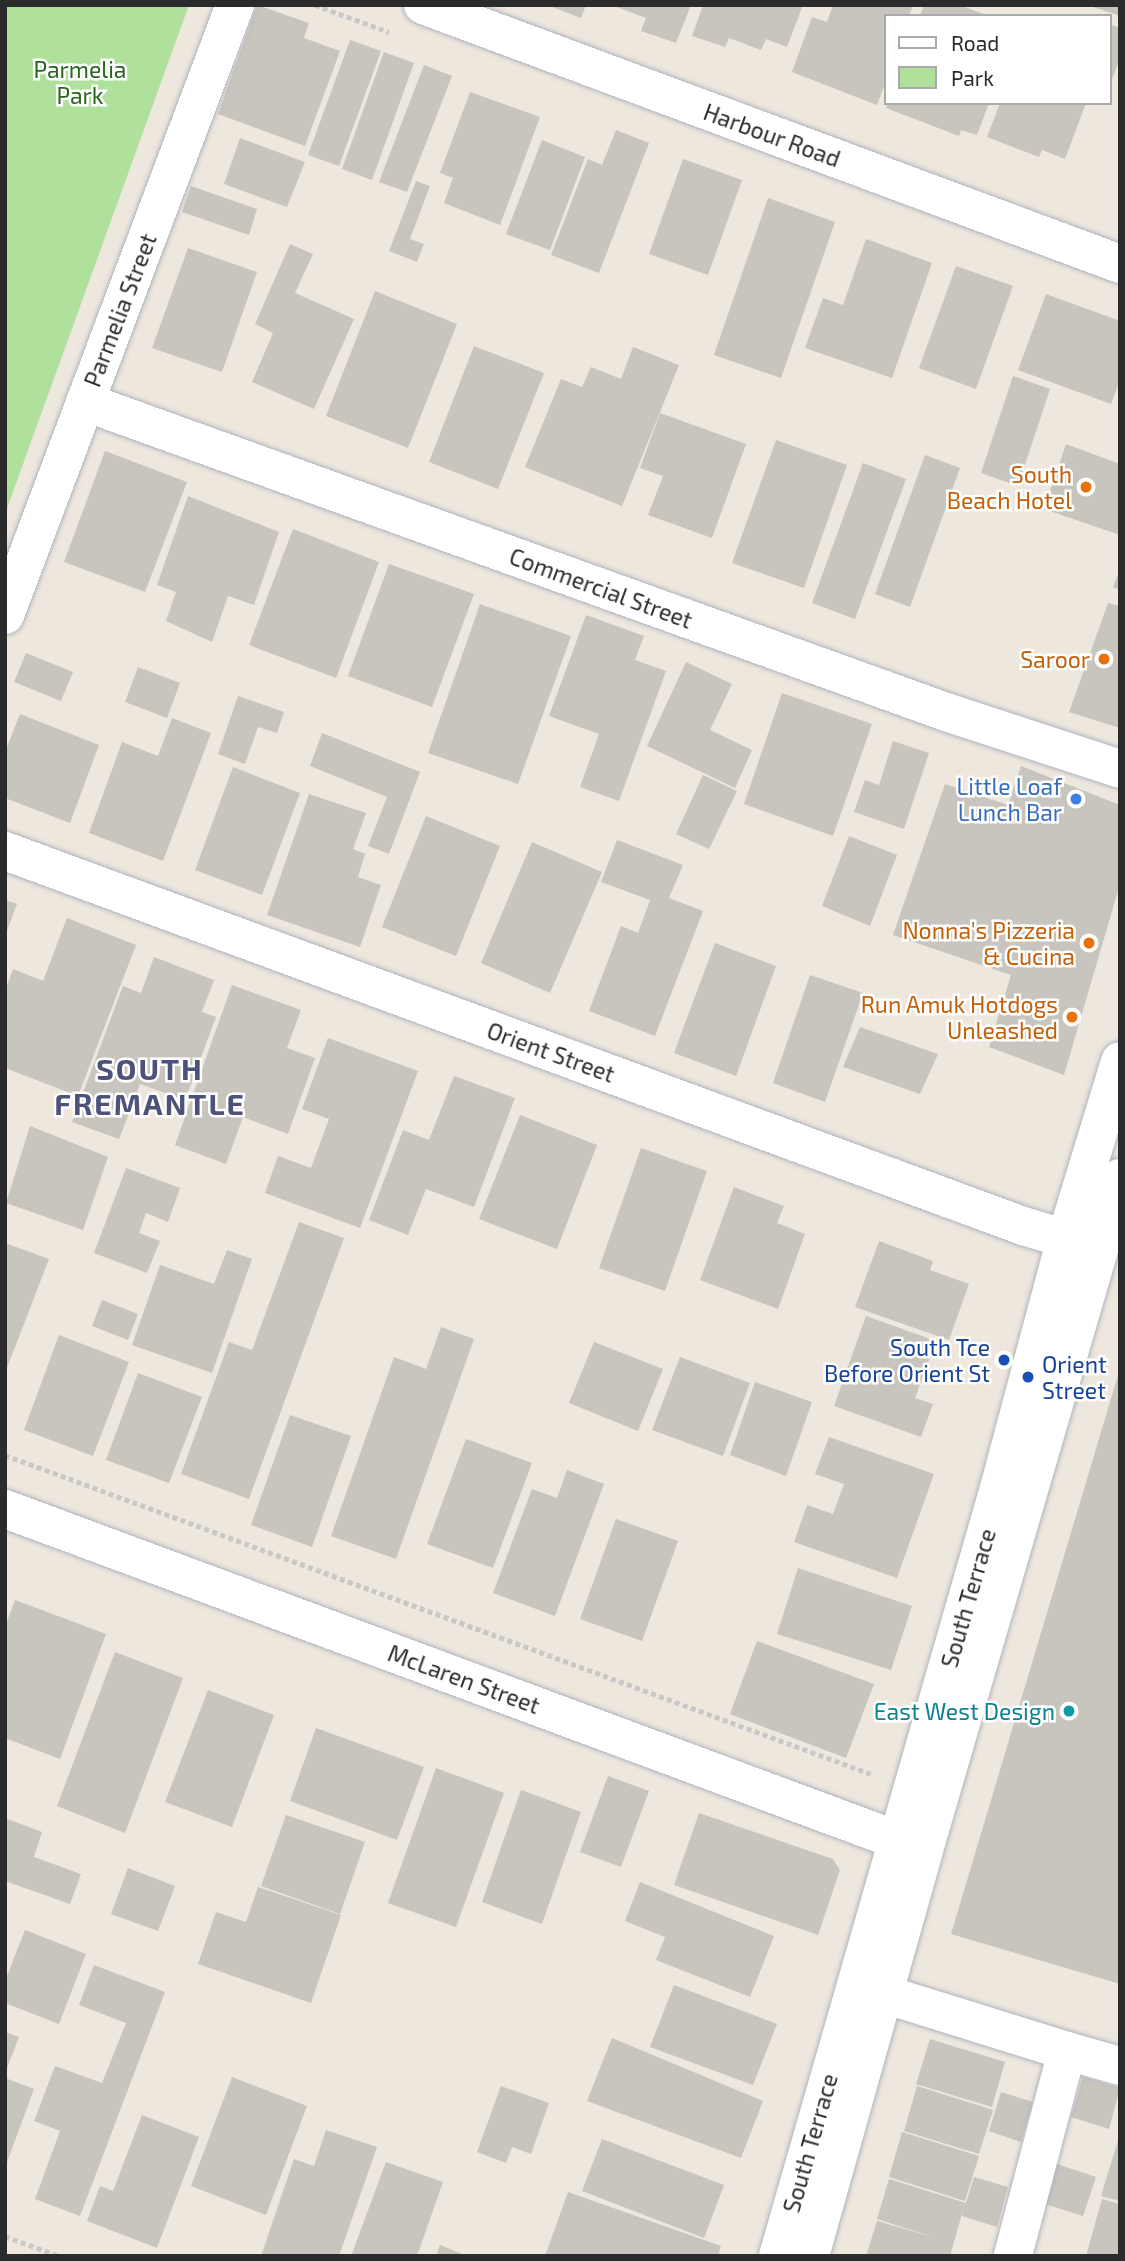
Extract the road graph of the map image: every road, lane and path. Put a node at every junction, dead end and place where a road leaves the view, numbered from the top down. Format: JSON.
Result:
{"nodes":[{"id":1,"x":235,"y":5,"type":"edge"},
{"id":2,"x":423,"y":5,"type":"edge"},
{"id":3,"x":1120,"y":264,"type":"edge"},
{"id":4,"x":85,"y":402,"type":"junction"},
{"id":5,"x":5,"y":615,"type":"edge"},
{"id":6,"x":1120,"y":769,"type":"edge"},
{"id":7,"x":5,"y":851,"type":"edge"},
{"id":8,"x":1120,"y":1061,"type":"edge"},
{"id":9,"x":1120,"y":1178,"type":"edge"},
{"id":10,"x":1082,"y":1243,"type":"junction"},
{"id":11,"x":5,"y":1455,"type":"edge"},
{"id":12,"x":5,"y":1509,"type":"edge"},
{"id":13,"x":871,"y":1774,"type":"dead end"},
{"id":14,"x":911,"y":1845,"type":"junction"},
{"id":15,"x":884,"y":1994,"type":"junction"},
{"id":16,"x":1067,"y":2051,"type":"junction"},
{"id":17,"x":1120,"y":2066,"type":"edge"},
{"id":18,"x":5,"y":2236,"type":"edge"},
{"id":19,"x":58,"y":2256,"type":"edge"},
{"id":20,"x":778,"y":2256,"type":"edge"},
{"id":21,"x":810,"y":2256,"type":"edge"},
{"id":22,"x":1013,"y":2256,"type":"edge"}],
"edges":[{"from":1,"to":4,"type":"street","name":"Parmelia Street"},
{"from":2,"to":3,"type":"street","name":"Harbour Road"},
{"from":4,"to":5,"type":"street","name":"Parmelia Street"},
{"from":4,"to":6,"type":"street","name":"Commercial Street"},
{"from":7,"to":10,"type":"street","name":"Orient Street"},
{"from":8,"to":10,"type":"street","name":"South Terrace"},
{"from":9,"to":10,"type":"street","name":"South Terrace"},
{"from":10,"to":14,"type":"street","name":"South Terrace"},
{"from":11,"to":13,"type":"path"},
{"from":12,"to":14,"type":"street","name":"McLaren Street"},
{"from":14,"to":15,"type":"street","name":"South Terrace"},
{"from":14,"to":20,"type":"street","name":"South Terrace"},
{"from":15,"to":16,"type":"street"},
{"from":15,"to":21,"type":"street","name":"South Terrace"},
{"from":16,"to":17,"type":"street"},
{"from":16,"to":22,"type":"street"},
{"from":18,"to":19,"type":"path"}]}
